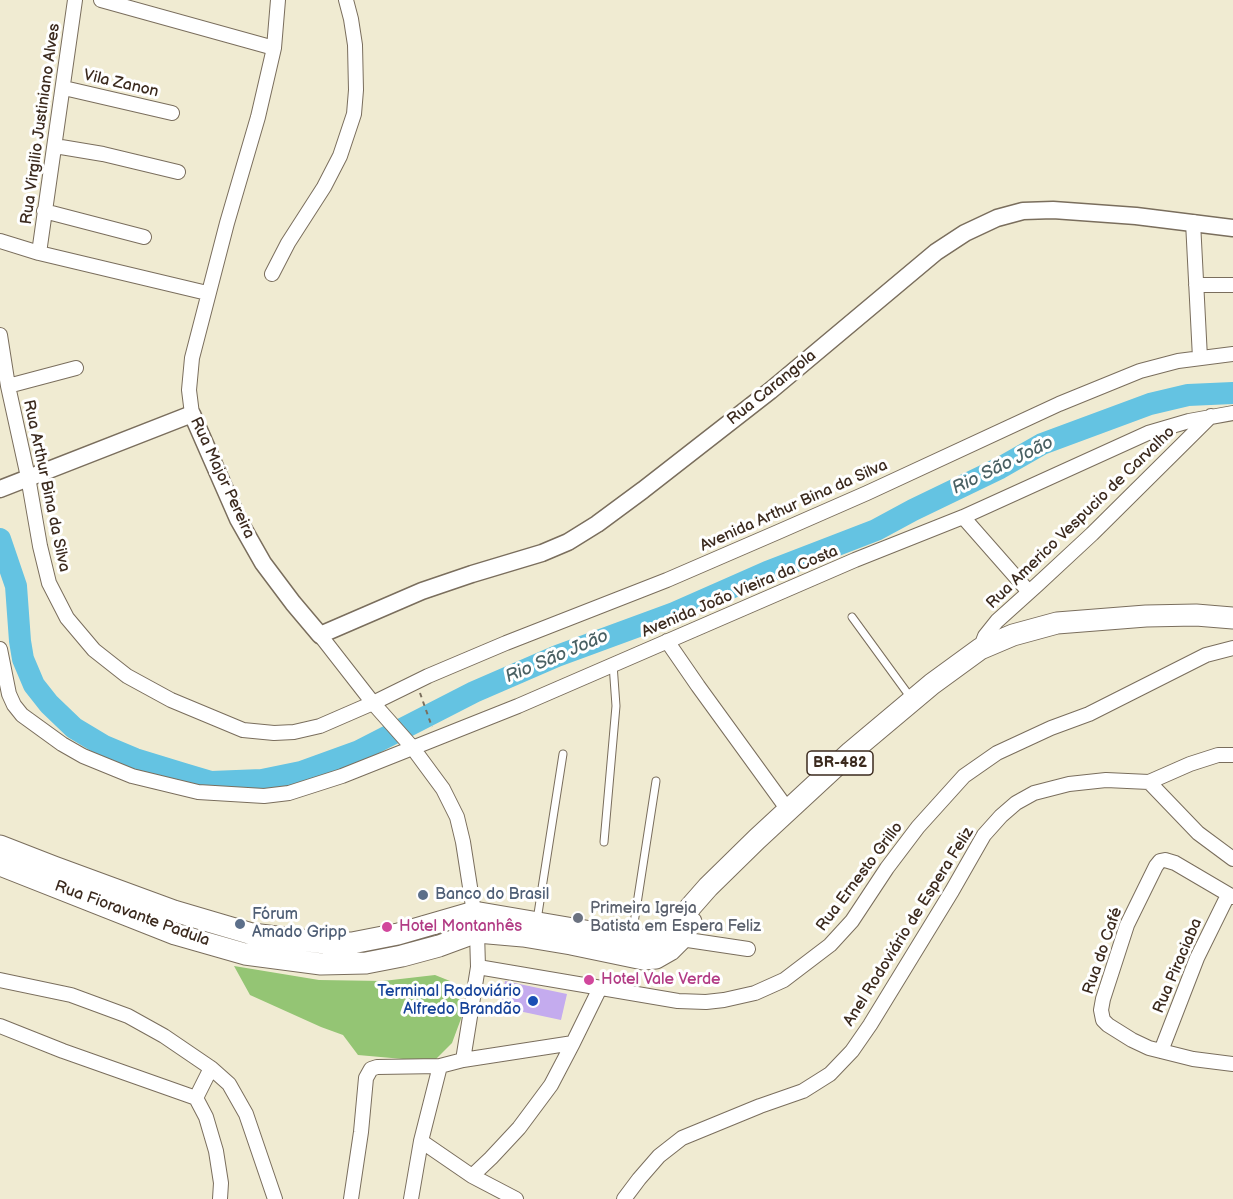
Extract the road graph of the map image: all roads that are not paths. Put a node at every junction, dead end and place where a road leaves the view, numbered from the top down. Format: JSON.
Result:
{"nodes":[{"id":1,"x":75,"y":0,"type":"edge"},
{"id":2,"x":101,"y":0,"type":"edge"},
{"id":3,"x":345,"y":0,"type":"edge"},
{"id":4,"x":279,"y":3,"type":"edge"},
{"id":5,"x":274,"y":48,"type":"junction"},
{"id":6,"x":64,"y":88,"type":"junction"},
{"id":7,"x":172,"y":113,"type":"dead end"},
{"id":8,"x":55,"y":146,"type":"junction"},
{"id":9,"x":178,"y":172,"type":"dead end"},
{"id":10,"x":44,"y":211,"type":"junction"},
{"id":11,"x":1193,"y":222,"type":"junction"},
{"id":12,"x":1233,"y":228,"type":"edge"},
{"id":13,"x":144,"y":237,"type":"dead end"},
{"id":14,"x":0,"y":241,"type":"edge"},
{"id":15,"x":39,"y":253,"type":"junction"},
{"id":16,"x":272,"y":274,"type":"dead end"},
{"id":17,"x":1196,"y":285,"type":"junction"},
{"id":18,"x":1233,"y":285,"type":"edge"},
{"id":19,"x":207,"y":293,"type":"junction"},
{"id":20,"x":0,"y":335,"type":"edge"},
{"id":21,"x":1233,"y":354,"type":"edge"},
{"id":22,"x":1200,"y":358,"type":"junction"},
{"id":23,"x":76,"y":368,"type":"dead end"},
{"id":24,"x":8,"y":386,"type":"junction"},
{"id":25,"x":1233,"y":413,"type":"edge"},
{"id":26,"x":192,"y":414,"type":"junction"},
{"id":27,"x":1211,"y":416,"type":"junction"},
{"id":28,"x":28,"y":477,"type":"junction"},
{"id":29,"x":0,"y":488,"type":"edge"},
{"id":30,"x":963,"y":517,"type":"junction"},
{"id":31,"x":1029,"y":592,"type":"junction"},
{"id":32,"x":852,"y":617,"type":"dead end"},
{"id":33,"x":1233,"y":618,"type":"edge"},
{"id":34,"x":320,"y":635,"type":"junction"},
{"id":35,"x":667,"y":641,"type":"junction"},
{"id":36,"x":1233,"y":648,"type":"edge"},
{"id":37,"x":0,"y":649,"type":"edge"},
{"id":38,"x":980,"y":649,"type":"junction"},
{"id":39,"x":613,"y":664,"type":"junction"},
{"id":40,"x":913,"y":700,"type":"junction"},
{"id":41,"x":373,"y":704,"type":"junction"},
{"id":42,"x":410,"y":744,"type":"junction"},
{"id":43,"x":563,"y":754,"type":"dead end"},
{"id":44,"x":1233,"y":755,"type":"edge"},
{"id":45,"x":656,"y":781,"type":"dead end"},
{"id":46,"x":1149,"y":782,"type":"junction"},
{"id":47,"x":788,"y":810,"type":"junction"},
{"id":48,"x":604,"y":842,"type":"dead end"},
{"id":49,"x":0,"y":846,"type":"edge"},
{"id":50,"x":1233,"y":859,"type":"edge"},
{"id":51,"x":0,"y":865,"type":"edge"},
{"id":52,"x":708,"y":887,"type":"junction"},
{"id":53,"x":1231,"y":896,"type":"edge"},
{"id":54,"x":476,"y":922,"type":"junction"},
{"id":55,"x":536,"y":922,"type":"junction"},
{"id":56,"x":632,"y":938,"type":"junction"},
{"id":57,"x":681,"y":939,"type":"junction"},
{"id":58,"x":748,"y":949,"type":"dead end"},
{"id":59,"x":478,"y":967,"type":"junction"},
{"id":60,"x":0,"y":980,"type":"edge"},
{"id":61,"x":600,"y":988,"type":"junction"},
{"id":62,"x":0,"y":1026,"type":"edge"},
{"id":63,"x":573,"y":1043,"type":"junction"},
{"id":64,"x":1161,"y":1051,"type":"junction"},
{"id":65,"x":463,"y":1059,"type":"junction"},
{"id":66,"x":1233,"y":1064,"type":"edge"},
{"id":67,"x":440,"y":1066,"type":"junction"},
{"id":68,"x":211,"y":1068,"type":"junction"},
{"id":69,"x":196,"y":1098,"type":"junction"},
{"id":70,"x":422,"y":1142,"type":"junction"},
{"id":71,"x":472,"y":1176,"type":"junction"},
{"id":72,"x":220,"y":1199,"type":"edge"},
{"id":73,"x":275,"y":1199,"type":"edge"},
{"id":74,"x":351,"y":1199,"type":"edge"},
{"id":75,"x":411,"y":1199,"type":"edge"},
{"id":76,"x":516,"y":1199,"type":"edge"},
{"id":77,"x":624,"y":1199,"type":"edge"}],
"edges":[{"from":1,"to":6,"type":"street","name":"Rua Virgilio Justiniano Alves"},
{"from":2,"to":5,"type":"street"},
{"from":3,"to":16,"type":"street"},
{"from":4,"to":5,"type":"street","name":"Rua Major Pereira"},
{"from":5,"to":19,"type":"street","name":"Rua Major Pereira"},
{"from":6,"to":7,"type":"street","name":"Vila Zanon"},
{"from":6,"to":8,"type":"street","name":"Rua Virgilio Justiniano Alves"},
{"from":8,"to":9,"type":"street"},
{"from":8,"to":10,"type":"street","name":"Rua Virgilio Justiniano Alves"},
{"from":10,"to":13,"type":"street"},
{"from":10,"to":15,"type":"street","name":"Rua Virgilio Justiniano Alves"},
{"from":11,"to":12,"type":"street","name":"Rua Carangola"},
{"from":11,"to":17,"type":"street"},
{"from":11,"to":34,"type":"street","name":"Rua Carangola"},
{"from":14,"to":15,"type":"street"},
{"from":15,"to":19,"type":"street"},
{"from":17,"to":18,"type":"street"},
{"from":17,"to":22,"type":"street"},
{"from":19,"to":26,"type":"street","name":"Rua Major Pereira"},
{"from":20,"to":24,"type":"street","name":"Rua Arthur Bina da Silva"},
{"from":21,"to":22,"type":"street","name":"Avenida Arthur Bina da Silva"},
{"from":22,"to":41,"type":"street","name":"Avenida Arthur Bina da Silva"},
{"from":23,"to":24,"type":"street"},
{"from":24,"to":28,"type":"street","name":"Rua Arthur Bina da Silva"},
{"from":25,"to":27,"type":"street","name":"Avenida João Vieira da Costa"},
{"from":26,"to":28,"type":"street"},
{"from":26,"to":34,"type":"street","name":"Rua Major Pereira"},
{"from":27,"to":30,"type":"street","name":"Avenida João Vieira da Costa"},
{"from":27,"to":31,"type":"street","name":"Rua Americo Vespucio de Carvalho"},
{"from":28,"to":29,"type":"street"},
{"from":28,"to":41,"type":"street","name":"Rua Arthur Bina da Silva"},
{"from":30,"to":31,"type":"street"},
{"from":30,"to":35,"type":"street","name":"Avenida João Vieira da Costa"},
{"from":31,"to":38,"type":"street","name":"Rua Americo Vespucio de Carvalho"},
{"from":32,"to":40,"type":"lane"},
{"from":33,"to":38,"type":"highway","number":"BR-482"},
{"from":34,"to":41,"type":"street","name":"Rua Major Pereira"},
{"from":35,"to":39,"type":"street","name":"Avenida João Vieira da Costa"},
{"from":35,"to":47,"type":"street"},
{"from":36,"to":61,"type":"street","name":"Rua Ernesto Grillo"},
{"from":37,"to":42,"type":"street","name":"Avenida João Vieira da Costa"},
{"from":38,"to":40,"type":"highway","number":"BR-482"},
{"from":39,"to":42,"type":"street","name":"Avenida João Vieira da Costa"},
{"from":39,"to":48,"type":"lane"},
{"from":40,"to":47,"type":"highway","number":"BR-482"},
{"from":41,"to":42,"type":"street","name":"Rua Major Pereira"},
{"from":42,"to":54,"type":"street","name":"Rua Major Pereira"},
{"from":43,"to":55,"type":"lane"},
{"from":44,"to":46,"type":"street"},
{"from":45,"to":56,"type":"lane"},
{"from":46,"to":50,"type":"street"},
{"from":46,"to":77,"type":"street","name":"Anel Rodoviário de Espera Feliz"},
{"from":47,"to":52,"type":"highway","number":"BR-482"},
{"from":49,"to":54,"type":"highway","name":"Rua Fioravante Padula","number":"BR-482"},
{"from":51,"to":54,"type":"highway","name":"Rua Fioravante Padula","number":"BR-482"},
{"from":52,"to":56,"type":"highway","number":"BR-482"},
{"from":52,"to":57,"type":"highway","number":"BR-482"},
{"from":53,"to":64,"type":"street","name":"Rua Piraciaba"},
{"from":53,"to":64,"type":"street","name":"Rua do Café"},
{"from":54,"to":55,"type":"highway","number":"BR-482"},
{"from":54,"to":57,"type":"highway","number":"BR-482"},
{"from":54,"to":59,"type":"street"},
{"from":55,"to":56,"type":"highway","number":"BR-482"},
{"from":57,"to":58,"type":"street"},
{"from":59,"to":61,"type":"street","name":"Rua Ernesto Grillo"},
{"from":59,"to":65,"type":"street"},
{"from":60,"to":68,"type":"street"},
{"from":61,"to":63,"type":"street"},
{"from":62,"to":69,"type":"street"},
{"from":63,"to":65,"type":"street"},
{"from":63,"to":71,"type":"street"},
{"from":64,"to":66,"type":"street","name":"Rua do Café"},
{"from":65,"to":67,"type":"street"},
{"from":67,"to":70,"type":"street"},
{"from":67,"to":74,"type":"street"},
{"from":68,"to":69,"type":"street"},
{"from":68,"to":73,"type":"street"},
{"from":69,"to":72,"type":"street"},
{"from":70,"to":71,"type":"street"},
{"from":70,"to":75,"type":"street"},
{"from":71,"to":76,"type":"street"}]}
